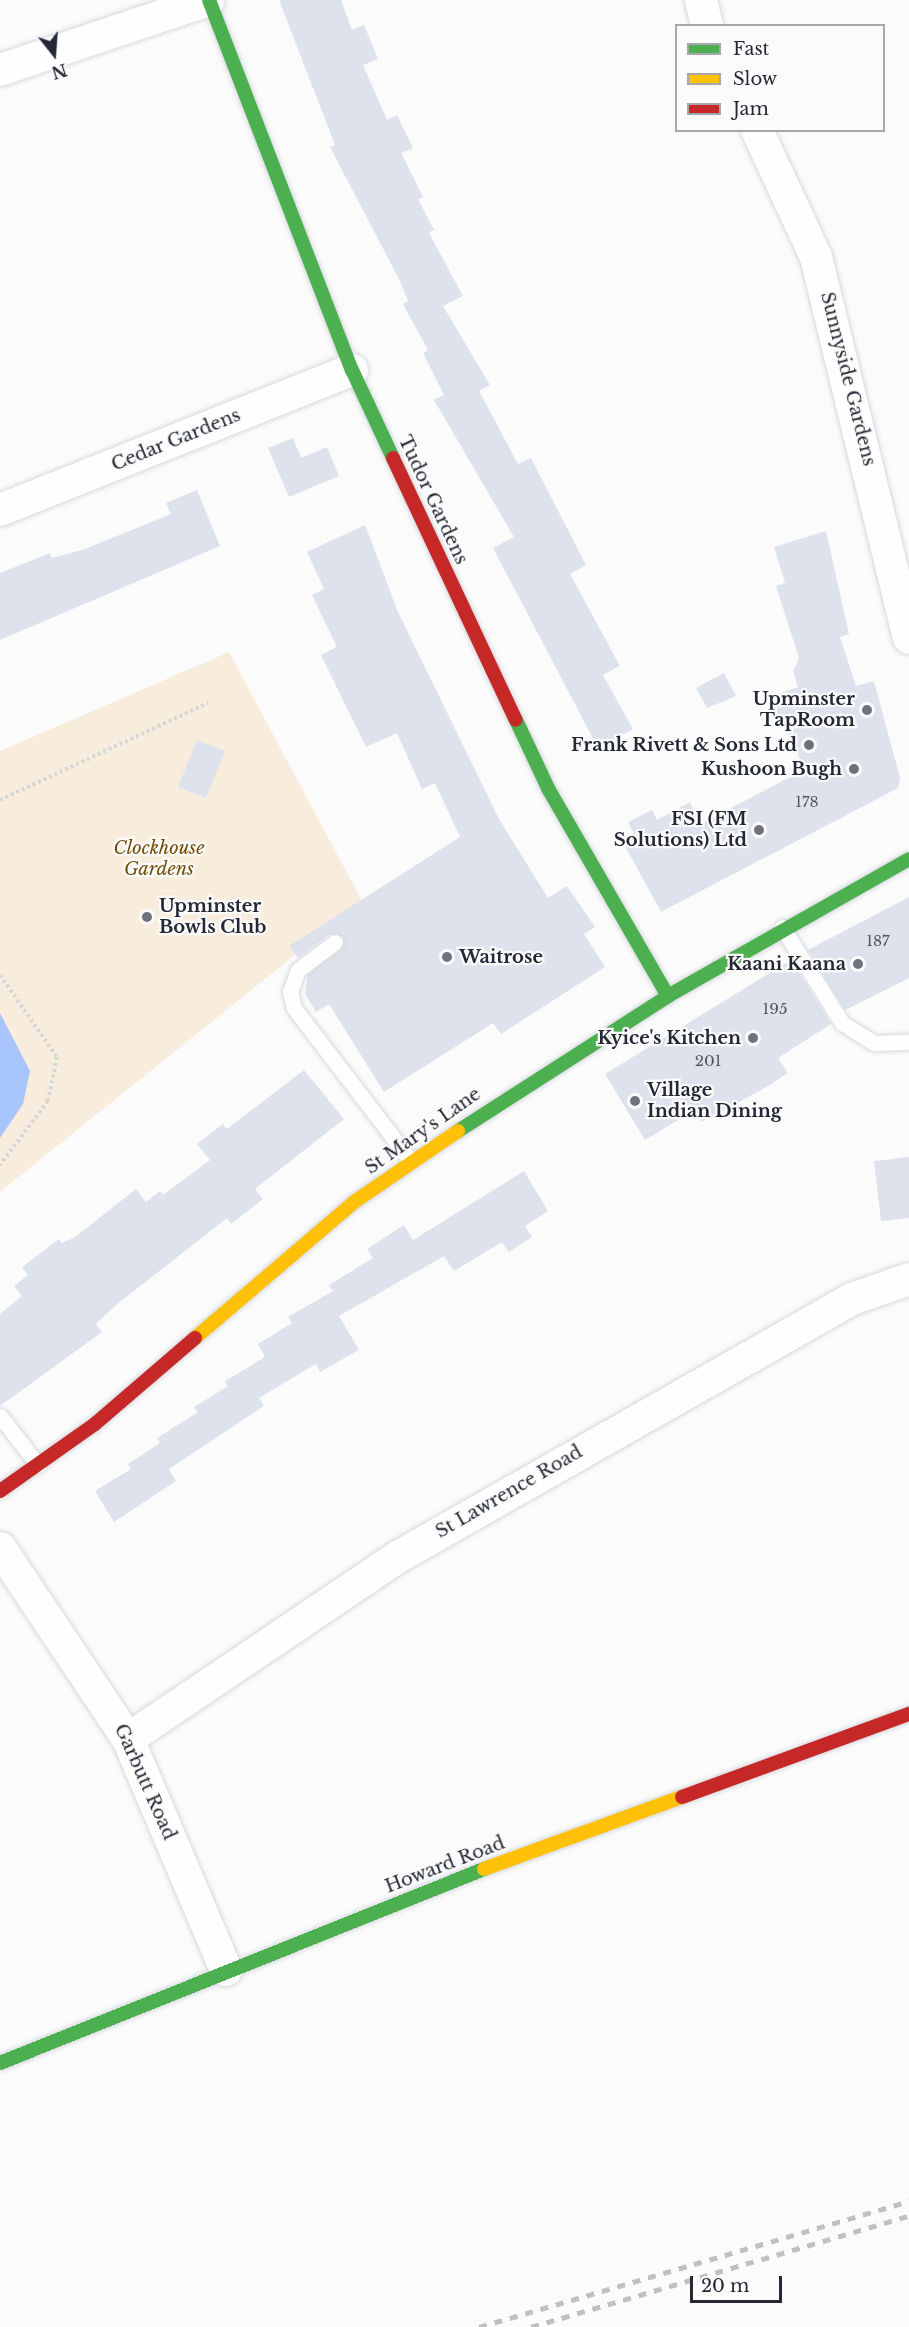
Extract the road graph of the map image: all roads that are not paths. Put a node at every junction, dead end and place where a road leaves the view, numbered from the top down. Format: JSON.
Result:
{"nodes":[{"id":1,"x":209,"y":0,"type":"edge"},
{"id":2,"x":701,"y":0,"type":"edge"},
{"id":3,"x":707,"y":24,"type":"edge"},
{"id":4,"x":0,"y":70,"type":"edge"},
{"id":5,"x":758,"y":132,"type":"edge"},
{"id":6,"x":352,"y":370,"type":"junction"},
{"id":7,"x":0,"y":510,"type":"edge"},
{"id":8,"x":909,"y":638,"type":"edge"},
{"id":9,"x":909,"y":859,"type":"edge"},
{"id":10,"x":782,"y":927,"type":"junction"},
{"id":11,"x":335,"y":942,"type":"dead end"},
{"id":12,"x":668,"y":996,"type":"junction"},
{"id":13,"x":909,"y":1042,"type":"edge"},
{"id":14,"x":411,"y":1161,"type":"junction"},
{"id":15,"x":909,"y":1279,"type":"edge"},
{"id":16,"x":0,"y":1416,"type":"edge"},
{"id":17,"x":38,"y":1464,"type":"junction"},
{"id":18,"x":0,"y":1491,"type":"edge"},
{"id":19,"x":0,"y":1548,"type":"edge"},
{"id":20,"x":909,"y":1714,"type":"edge"},
{"id":21,"x":129,"y":1738,"type":"junction"},
{"id":22,"x":226,"y":1970,"type":"junction"},
{"id":23,"x":0,"y":2063,"type":"edge"}],
"edges":[{"from":1,"to":4,"type":"street"},
{"from":1,"to":6,"type":"street","name":"Tudor Gardens"},
{"from":2,"to":3,"type":"street"},
{"from":5,"to":8,"type":"street","name":"Sunnyside Gardens"},
{"from":6,"to":7,"type":"street","name":"Cedar Gardens"},
{"from":6,"to":12,"type":"street","name":"Tudor Gardens"},
{"from":9,"to":10,"type":"street","name":"St Mary's Lane"},
{"from":10,"to":12,"type":"street","name":"St Mary's Lane"},
{"from":10,"to":13,"type":"lane"},
{"from":11,"to":14,"type":"lane"},
{"from":12,"to":14,"type":"street","name":"St Mary's Lane"},
{"from":14,"to":17,"type":"street","name":"St Mary's Lane"},
{"from":15,"to":21,"type":"street","name":"St Lawrence Road"},
{"from":16,"to":17,"type":"lane"},
{"from":17,"to":18,"type":"street","name":"St Mary's Lane"},
{"from":19,"to":21,"type":"street","name":"Garbutt Road"},
{"from":20,"to":22,"type":"street","name":"Howard Road"},
{"from":21,"to":22,"type":"street","name":"Garbutt Road"},
{"from":22,"to":23,"type":"street","name":"Howard Road"}]}
